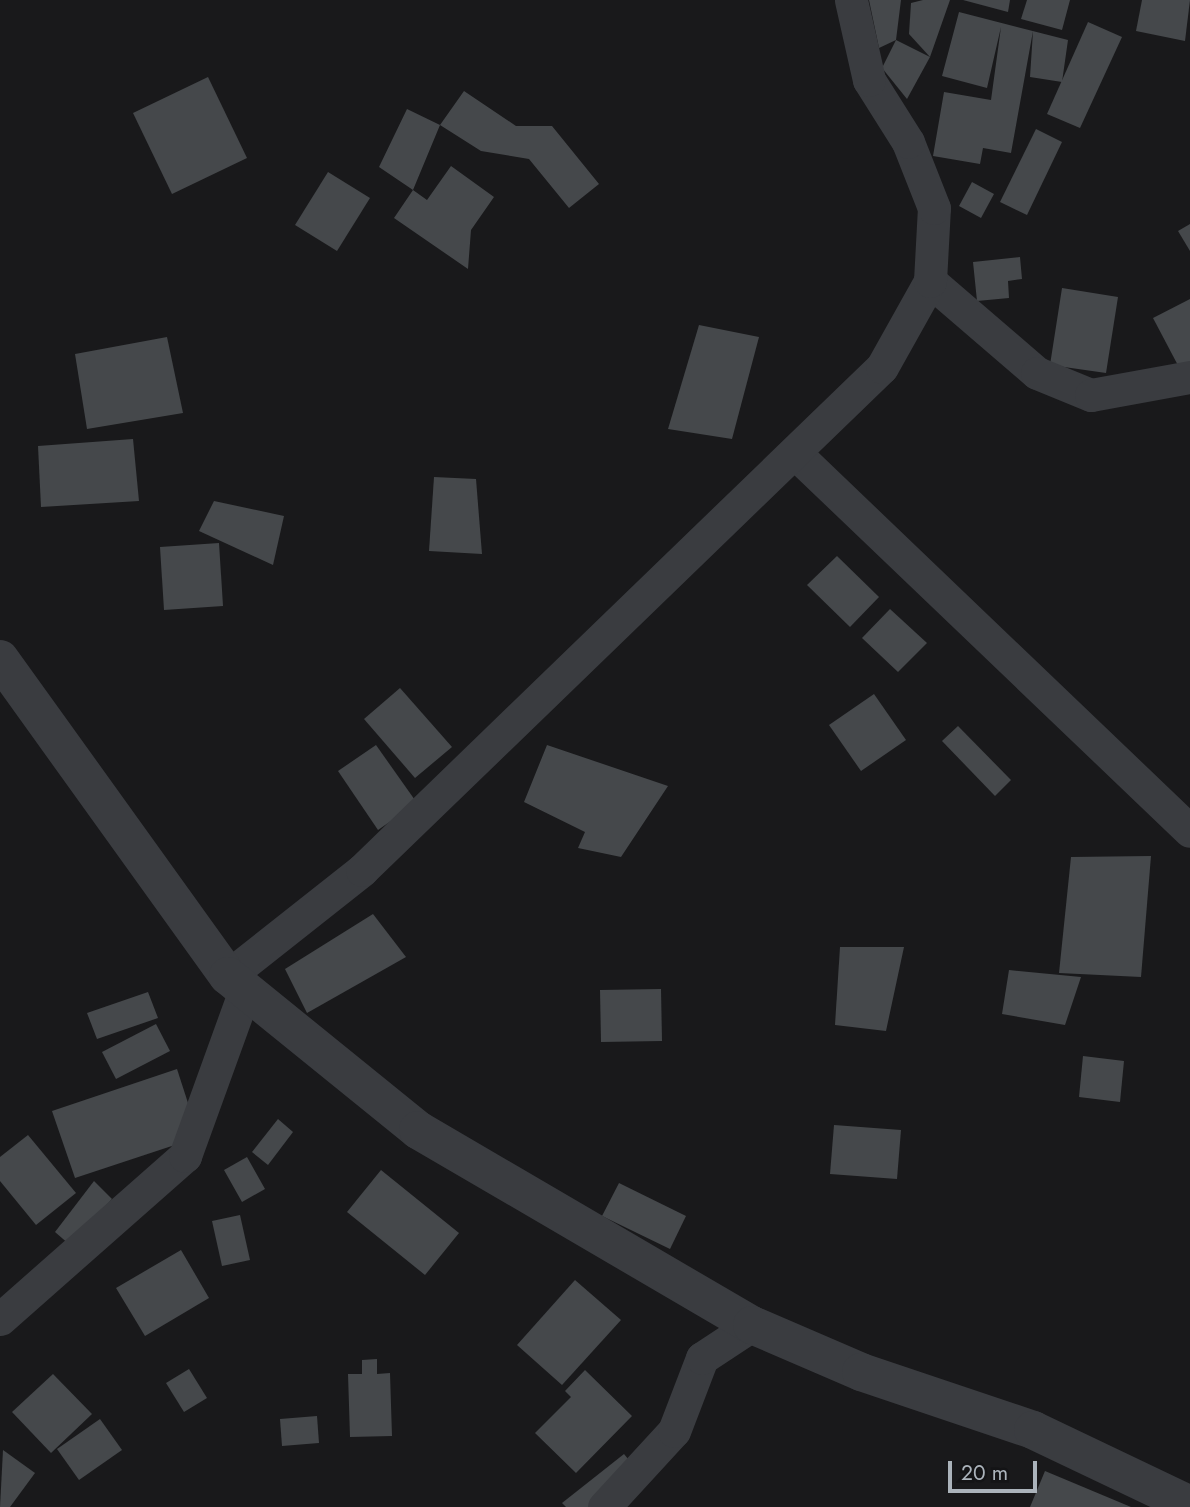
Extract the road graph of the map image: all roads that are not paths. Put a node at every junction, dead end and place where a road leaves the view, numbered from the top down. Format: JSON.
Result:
{"nodes":[{"id":1,"x":851,"y":0,"type":"edge"},
{"id":2,"x":930,"y":281,"type":"junction"},
{"id":3,"x":1190,"y":377,"type":"edge"},
{"id":4,"x":796,"y":454,"type":"junction"},
{"id":5,"x":0,"y":659,"type":"edge"},
{"id":6,"x":1190,"y":831,"type":"edge"},
{"id":7,"x":236,"y":983,"type":"junction"},
{"id":8,"x":0,"y":1319,"type":"edge"},
{"id":9,"x":752,"y":1325,"type":"junction"},
{"id":10,"x":1190,"y":1504,"type":"edge"},
{"id":11,"x":604,"y":1507,"type":"edge"}],
"edges":[{"from":1,"to":2,"type":"street"},
{"from":2,"to":3,"type":"street"},
{"from":2,"to":4,"type":"street"},
{"from":4,"to":6,"type":"street"},
{"from":4,"to":7,"type":"street"},
{"from":5,"to":7,"type":"street"},
{"from":7,"to":8,"type":"street"},
{"from":7,"to":9,"type":"street"},
{"from":9,"to":10,"type":"street"},
{"from":9,"to":11,"type":"street"}]}
